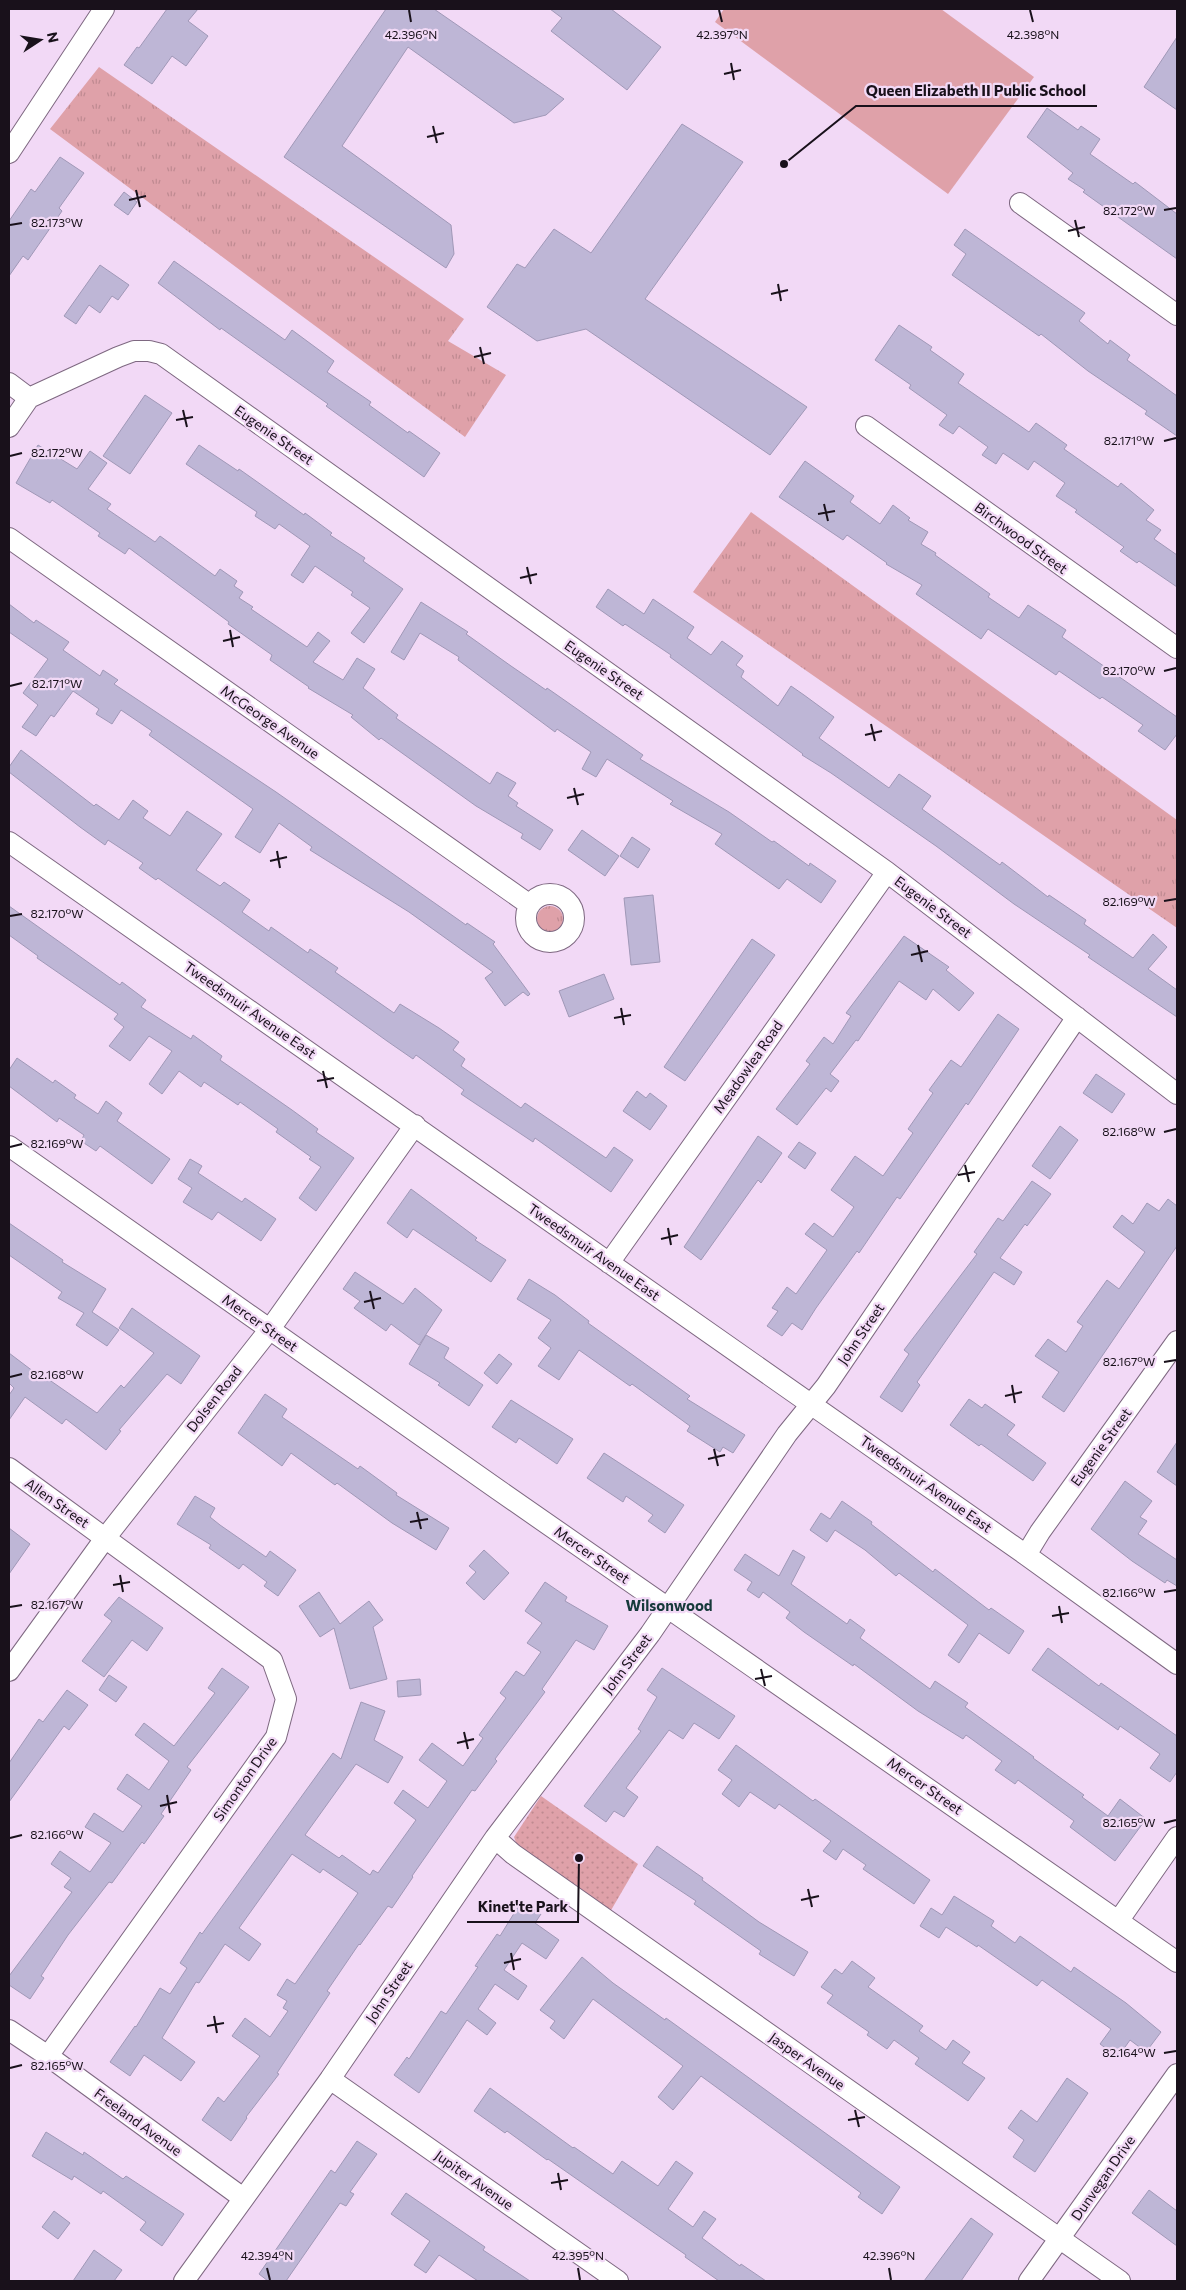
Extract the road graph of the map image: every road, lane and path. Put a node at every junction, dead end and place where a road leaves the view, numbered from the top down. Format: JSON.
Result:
{"nodes":[{"id":1,"x":104,"y":9,"type":"edge"},
{"id":2,"x":9,"y":154,"type":"edge"},
{"id":3,"x":1020,"y":203,"type":"dead end"},
{"id":4,"x":1177,"y":316,"type":"edge"},
{"id":5,"x":9,"y":383,"type":"edge"},
{"id":6,"x":29,"y":398,"type":"junction"},
{"id":7,"x":866,"y":426,"type":"dead end"},
{"id":8,"x":9,"y":427,"type":"edge"},
{"id":9,"x":9,"y":538,"type":"edge"},
{"id":10,"x":1177,"y":648,"type":"edge"},
{"id":11,"x":9,"y":842,"type":"edge"},
{"id":12,"x":887,"y":872,"type":"junction"},
{"id":13,"x":530,"y":905,"type":"dead end"},
{"id":14,"x":1077,"y":1016,"type":"junction"},
{"id":15,"x":1177,"y":1094,"type":"edge"},
{"id":16,"x":415,"y":1125,"type":"junction"},
{"id":17,"x":9,"y":1146,"type":"edge"},
{"id":18,"x":609,"y":1262,"type":"junction"},
{"id":19,"x":270,"y":1329,"type":"junction"},
{"id":20,"x":1177,"y":1341,"type":"edge"},
{"id":21,"x":810,"y":1403,"type":"junction"},
{"id":22,"x":9,"y":1468,"type":"edge"},
{"id":23,"x":106,"y":1537,"type":"junction"},
{"id":24,"x":1026,"y":1555,"type":"junction"},
{"id":25,"x":667,"y":1607,"type":"junction"},
{"id":26,"x":1177,"y":1664,"type":"edge"},
{"id":27,"x":9,"y":1671,"type":"edge"},
{"id":28,"x":1177,"y":1837,"type":"edge"},
{"id":29,"x":495,"y":1838,"type":"junction"},
{"id":30,"x":1119,"y":1920,"type":"junction"},
{"id":31,"x":1177,"y":1962,"type":"edge"},
{"id":32,"x":9,"y":2030,"type":"edge"},
{"id":33,"x":48,"y":2056,"type":"junction"},
{"id":34,"x":1177,"y":2074,"type":"edge"},
{"id":35,"x":330,"y":2079,"type":"junction"},
{"id":36,"x":243,"y":2198,"type":"junction"},
{"id":37,"x":1060,"y":2239,"type":"junction"},
{"id":38,"x":184,"y":2281,"type":"edge"},
{"id":39,"x":618,"y":2281,"type":"edge"},
{"id":40,"x":1029,"y":2281,"type":"edge"},
{"id":41,"x":1120,"y":2281,"type":"edge"}],
"edges":[{"from":1,"to":2,"type":"street"},
{"from":3,"to":4,"type":"street"},
{"from":5,"to":6,"type":"street"},
{"from":6,"to":8,"type":"street"},
{"from":6,"to":12,"type":"street","name":"Eugenie Street"},
{"from":7,"to":10,"type":"street","name":"Birchwood Street"},
{"from":9,"to":13,"type":"street","name":"McGeorge Avenue"},
{"from":11,"to":16,"type":"street","name":"Tweedsmuir Avenue East"},
{"from":12,"to":14,"type":"street","name":"Eugenie Street"},
{"from":12,"to":18,"type":"street","name":"Meadowlea Road"},
{"from":14,"to":15,"type":"street","name":"Eugenie Street"},
{"from":14,"to":21,"type":"street","name":"John Street"},
{"from":16,"to":18,"type":"street","name":"Tweedsmuir Avenue East"},
{"from":16,"to":19,"type":"street","name":"Dolsen Road"},
{"from":17,"to":19,"type":"street","name":"Mercer Street"},
{"from":18,"to":21,"type":"street","name":"Tweedsmuir Avenue East"},
{"from":19,"to":23,"type":"street","name":"Dolsen Road"},
{"from":19,"to":25,"type":"street","name":"Mercer Street"},
{"from":20,"to":24,"type":"street","name":"Eugenie Street"},
{"from":21,"to":24,"type":"street","name":"Tweedsmuir Avenue East"},
{"from":21,"to":25,"type":"street","name":"John Street"},
{"from":22,"to":23,"type":"street","name":"Allen Street"},
{"from":23,"to":27,"type":"street","name":"Dolsen Road"},
{"from":23,"to":33,"type":"street","name":"Simonton Drive"},
{"from":24,"to":26,"type":"street","name":"Tweedsmuir Avenue East"},
{"from":25,"to":29,"type":"street","name":"John Street"},
{"from":25,"to":30,"type":"street","name":"Mercer Street"},
{"from":28,"to":30,"type":"street"},
{"from":29,"to":35,"type":"street","name":"John Street"},
{"from":29,"to":37,"type":"street","name":"Jasper Avenue"},
{"from":30,"to":31,"type":"street","name":"Mercer Street"},
{"from":32,"to":33,"type":"street","name":"Freeland Avenue"},
{"from":33,"to":36,"type":"street","name":"Freeland Avenue"},
{"from":34,"to":37,"type":"street","name":"Dunvegan Drive"},
{"from":35,"to":36,"type":"street","name":"John Street"},
{"from":35,"to":39,"type":"street","name":"Jupiter Avenue"},
{"from":36,"to":38,"type":"street","name":"John Street"},
{"from":37,"to":40,"type":"street","name":"Dunvegan Drive"},
{"from":37,"to":41,"type":"street","name":"Jasper Avenue"}]}
